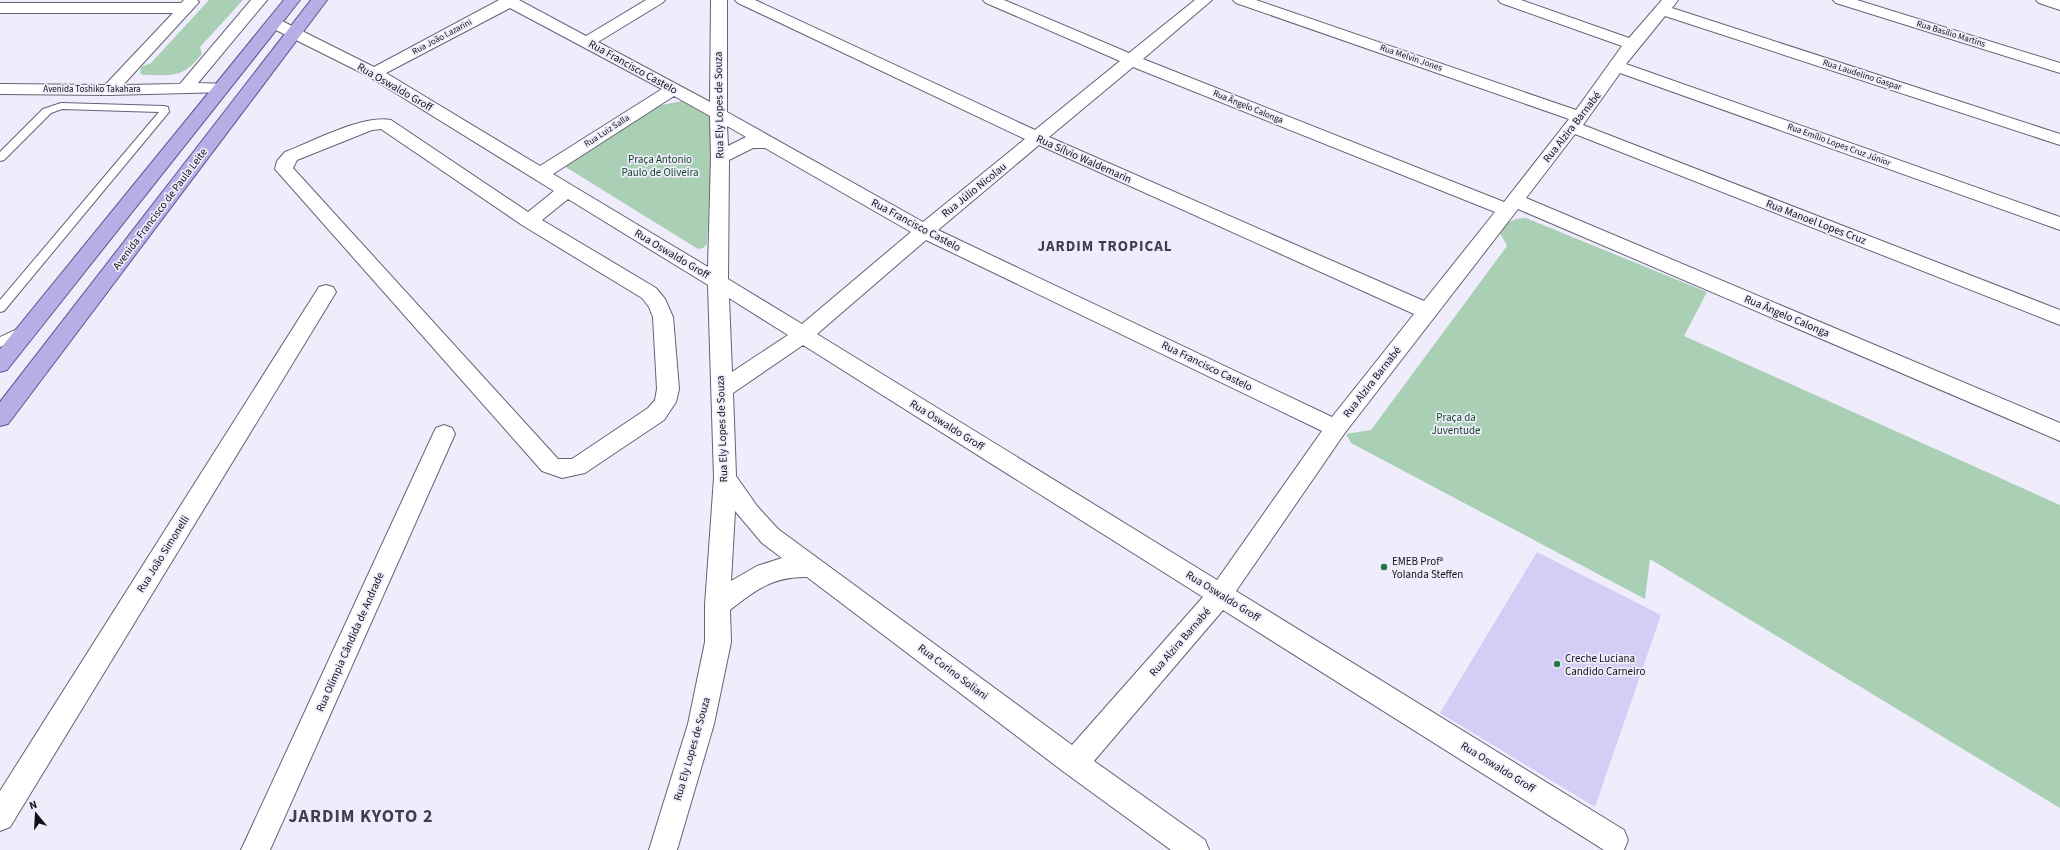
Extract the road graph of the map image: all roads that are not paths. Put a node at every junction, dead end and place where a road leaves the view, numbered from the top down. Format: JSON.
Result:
{"nodes":[{"id":1,"x":259,"y":0,"type":"edge"},
{"id":2,"x":292,"y":0,"type":"edge"},
{"id":3,"x":319,"y":0,"type":"edge"},
{"id":4,"x":657,"y":0,"type":"edge"},
{"id":5,"x":718,"y":0,"type":"edge"},
{"id":6,"x":743,"y":0,"type":"edge"},
{"id":7,"x":991,"y":0,"type":"edge"},
{"id":8,"x":1204,"y":0,"type":"edge"},
{"id":9,"x":1241,"y":0,"type":"edge"},
{"id":10,"x":1506,"y":0,"type":"edge"},
{"id":11,"x":1841,"y":0,"type":"edge"},
{"id":12,"x":2044,"y":0,"type":"edge"},
{"id":13,"x":508,"y":1,"type":"edge"},
{"id":14,"x":188,"y":4,"type":"edge"},
{"id":15,"x":1667,"y":5,"type":"edge"},
{"id":16,"x":2060,"y":5,"type":"edge"},
{"id":17,"x":0,"y":8,"type":"edge"},
{"id":18,"x":771,"y":13,"type":"junction"},
{"id":19,"x":719,"y":22,"type":"junction"},
{"id":20,"x":274,"y":23,"type":"junction"},
{"id":21,"x":293,"y":34,"type":"junction"},
{"id":22,"x":587,"y":42,"type":"junction"},
{"id":23,"x":1632,"y":44,"type":"junction"},
{"id":24,"x":1131,"y":60,"type":"junction"},
{"id":25,"x":1617,"y":66,"type":"junction"},
{"id":26,"x":2060,"y":68,"type":"edge"},
{"id":27,"x":374,"y":73,"type":"junction"},
{"id":28,"x":221,"y":88,"type":"junction"},
{"id":29,"x":0,"y":89,"type":"edge"},
{"id":30,"x":184,"y":89,"type":"junction"},
{"id":31,"x":674,"y":89,"type":"junction"},
{"id":32,"x":109,"y":90,"type":"junction"},
{"id":33,"x":718,"y":115,"type":"junction"},
{"id":34,"x":1576,"y":122,"type":"junction"},
{"id":35,"x":1037,"y":138,"type":"junction"},
{"id":36,"x":2060,"y":140,"type":"edge"},
{"id":37,"x":766,"y":143,"type":"junction"},
{"id":38,"x":720,"y":157,"type":"junction"},
{"id":39,"x":0,"y":158,"type":"edge"},
{"id":40,"x":540,"y":174,"type":"junction"},
{"id":41,"x":567,"y":190,"type":"junction"},
{"id":42,"x":1511,"y":205,"type":"junction"},
{"id":43,"x":529,"y":221,"type":"junction"},
{"id":44,"x":2060,"y":224,"type":"edge"},
{"id":45,"x":924,"y":231,"type":"junction"},
{"id":46,"x":718,"y":282,"type":"junction"},
{"id":47,"x":326,"y":292,"type":"dead end"},
{"id":48,"x":0,"y":308,"type":"edge"},
{"id":49,"x":1427,"y":311,"type":"junction"},
{"id":50,"x":2060,"y":318,"type":"edge"},
{"id":51,"x":28,"y":329,"type":"junction"},
{"id":52,"x":803,"y":335,"type":"junction"},
{"id":53,"x":0,"y":343,"type":"edge"},
{"id":54,"x":0,"y":364,"type":"edge"},
{"id":55,"x":721,"y":390,"type":"junction"},
{"id":56,"x":0,"y":418,"type":"edge"},
{"id":57,"x":1336,"y":428,"type":"junction"},
{"id":58,"x":2060,"y":432,"type":"edge"},
{"id":59,"x":444,"y":434,"type":"dead end"},
{"id":60,"x":725,"y":478,"type":"junction"},
{"id":61,"x":812,"y":567,"type":"junction"},
{"id":62,"x":1220,"y":595,"type":"junction"},
{"id":63,"x":717,"y":605,"type":"junction"},
{"id":64,"x":1074,"y":764,"type":"junction"},
{"id":65,"x":0,"y":816,"type":"edge"},
{"id":66,"x":1614,"y":840,"type":"dead end"},
{"id":67,"x":255,"y":850,"type":"edge"},
{"id":68,"x":663,"y":850,"type":"edge"},
{"id":69,"x":1195,"y":850,"type":"edge"}],
"edges":[{"from":1,"to":30,"type":"street"},
{"from":2,"to":20,"type":"main road"},
{"from":3,"to":21,"type":"main road","name":"Avenida Francisco de Paula Leite"},
{"from":4,"to":22,"type":"street"},
{"from":5,"to":19,"type":"street","name":"Rua Ely Lopes de Souza"},
{"from":6,"to":18,"type":"street","name":"Rua Sílvio Waldemarin"},
{"from":7,"to":24,"type":"street","name":"Rua Ângelo Calonga"},
{"from":8,"to":24,"type":"street","name":"Rua Júlio Nicolau"},
{"from":9,"to":34,"type":"street","name":"Rua Melvin Jones"},
{"from":10,"to":23,"type":"street"},
{"from":11,"to":26,"type":"street","name":"Rua Basílio Martins"},
{"from":12,"to":16,"type":"street"},
{"from":13,"to":22,"type":"street","name":"Rua Francisco Castelo"},
{"from":13,"to":27,"type":"street","name":"Rua João Lazarini"},
{"from":14,"to":17,"type":"street"},
{"from":14,"to":32,"type":"street"},
{"from":15,"to":23,"type":"street","name":"Rua Alzira Barnabé"},
{"from":15,"to":36,"type":"street","name":"Rua Laudelino Gaspar"},
{"from":18,"to":19,"type":"street"},
{"from":18,"to":35,"type":"street","name":"Rua Sílvio Waldemarin"},
{"from":19,"to":33,"type":"street","name":"Rua Ely Lopes de Souza"},
{"from":20,"to":21,"type":"street","name":"Rua Oswaldo Groff"},
{"from":20,"to":28,"type":"main road"},
{"from":21,"to":27,"type":"street","name":"Rua Oswaldo Groff"},
{"from":21,"to":56,"type":"main road","name":"Avenida Francisco de Paula Leite"},
{"from":22,"to":31,"type":"street","name":"Rua Francisco Castelo"},
{"from":23,"to":25,"type":"street","name":"Rua Alzira Barnabé"},
{"from":24,"to":35,"type":"street","name":"Rua Júlio Nicolau"},
{"from":24,"to":42,"type":"street","name":"Rua Ângelo Calonga"},
{"from":25,"to":34,"type":"street","name":"Rua Alzira Barnabé"},
{"from":25,"to":44,"type":"street","name":"Rua Emílio Lopes Cruz Júnior"},
{"from":27,"to":40,"type":"street","name":"Rua Oswaldo Groff"},
{"from":28,"to":30,"type":"street","name":"Avenida Toshiko Takahara"},
{"from":28,"to":51,"type":"main road"},
{"from":29,"to":32,"type":"street","name":"Avenida Toshiko Takahara"},
{"from":30,"to":32,"type":"street","name":"Avenida Toshiko Takahara"},
{"from":31,"to":33,"type":"street","name":"Rua Francisco Castelo"},
{"from":31,"to":40,"type":"street","name":"Rua Luiz Salla"},
{"from":33,"to":37,"type":"street","name":"Rua Francisco Castelo"},
{"from":33,"to":38,"type":"street","name":"Rua Ely Lopes de Souza"},
{"from":34,"to":42,"type":"street","name":"Rua Alzira Barnabé"},
{"from":34,"to":50,"type":"street","name":"Rua Manoel Lopes Cruz"},
{"from":35,"to":45,"type":"street","name":"Rua Júlio Nicolau"},
{"from":35,"to":49,"type":"street","name":"Rua Sílvio Waldemarin"},
{"from":37,"to":38,"type":"street"},
{"from":37,"to":45,"type":"street","name":"Rua Francisco Castelo"},
{"from":38,"to":46,"type":"street","name":"Rua Ely Lopes de Souza"},
{"from":39,"to":48,"type":"lane"},
{"from":40,"to":41,"type":"street","name":"Rua Oswaldo Groff"},
{"from":41,"to":43,"type":"street"},
{"from":41,"to":46,"type":"street","name":"Rua Oswaldo Groff"},
{"from":42,"to":49,"type":"street","name":"Rua Alzira Barnabé"},
{"from":42,"to":58,"type":"street","name":"Rua Ângelo Calonga"},
{"from":43,"to":43,"type":"street"},
{"from":45,"to":52,"type":"street","name":"Rua Júlio Nicolau"},
{"from":45,"to":57,"type":"street","name":"Rua Francisco Castelo"},
{"from":46,"to":52,"type":"street","name":"Rua Oswaldo Groff"},
{"from":46,"to":55,"type":"street","name":"Rua Ely Lopes de Souza"},
{"from":47,"to":65,"type":"street","name":"Rua João Simonelli"},
{"from":49,"to":57,"type":"street","name":"Rua Alzira Barnabé"},
{"from":51,"to":53,"type":"lane"},
{"from":51,"to":54,"type":"main road"},
{"from":52,"to":55,"type":"street","name":"Rua Júlio Nicolau"},
{"from":52,"to":62,"type":"street","name":"Rua Oswaldo Groff"},
{"from":55,"to":60,"type":"street","name":"Rua Ely Lopes de Souza"},
{"from":57,"to":62,"type":"street","name":"Rua Alzira Barnabé"},
{"from":59,"to":67,"type":"street","name":"Rua Olímpia Cândida de Andrade"},
{"from":60,"to":61,"type":"street","name":"Rua Corino Soliani"},
{"from":60,"to":63,"type":"street","name":"Rua Ely Lopes de Souza"},
{"from":61,"to":63,"type":"street"},
{"from":61,"to":64,"type":"street","name":"Rua Corino Soliani"},
{"from":62,"to":64,"type":"street","name":"Rua Alzira Barnabé"},
{"from":62,"to":66,"type":"street","name":"Rua Oswaldo Groff"},
{"from":63,"to":68,"type":"street","name":"Rua Ely Lopes de Souza"},
{"from":64,"to":69,"type":"street","name":"Rua Corino Soliani"}]}
